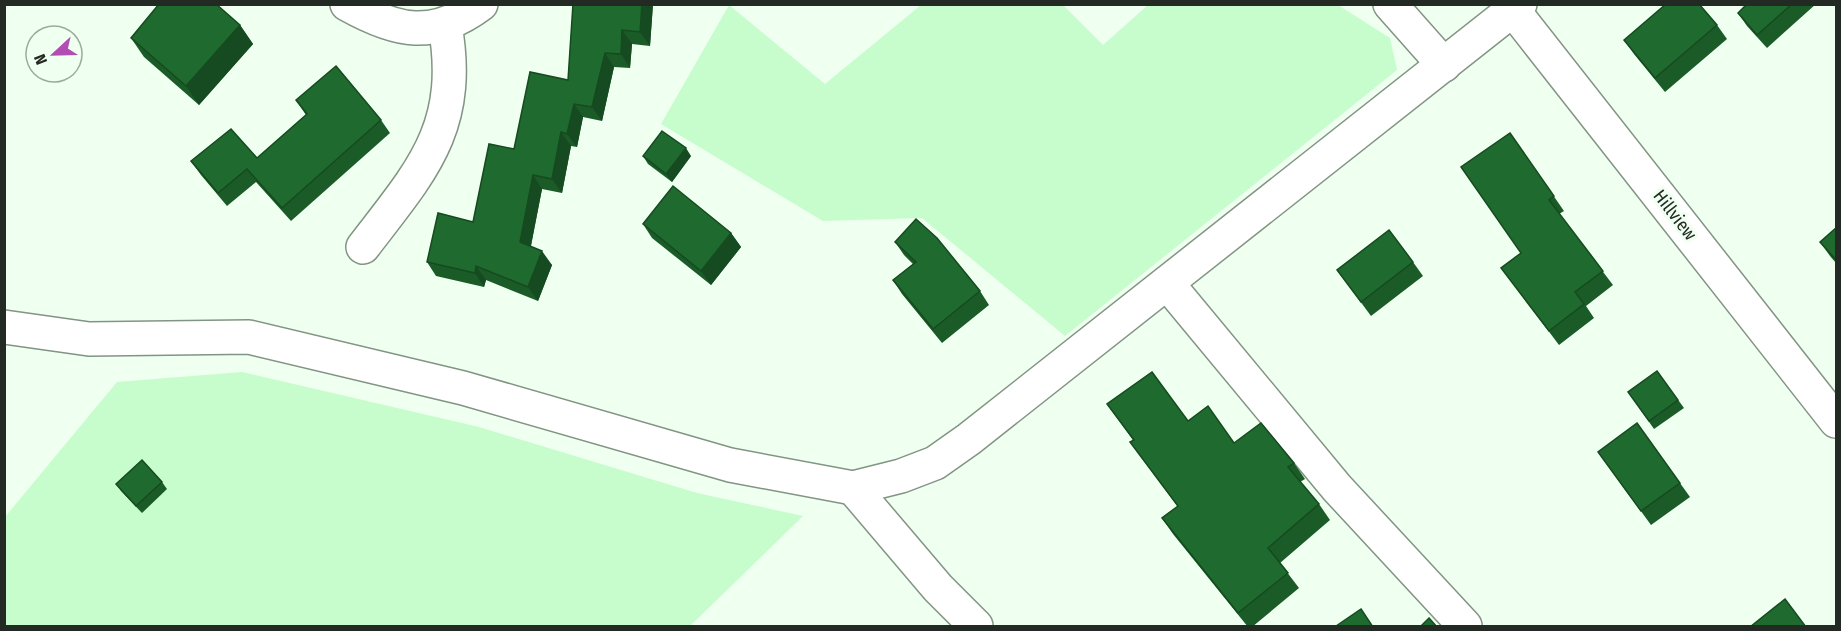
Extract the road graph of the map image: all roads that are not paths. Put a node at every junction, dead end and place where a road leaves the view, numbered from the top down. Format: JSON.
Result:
{"nodes":[{"id":1,"x":347,"y":4,"type":"edge"},
{"id":2,"x":480,"y":4,"type":"edge"},
{"id":3,"x":1390,"y":4,"type":"edge"},
{"id":4,"x":1516,"y":7,"type":"edge"},
{"id":5,"x":445,"y":25,"type":"junction"},
{"id":6,"x":1444,"y":65,"type":"junction"},
{"id":7,"x":363,"y":247,"type":"dead end"},
{"id":8,"x":1167,"y":283,"type":"junction"},
{"id":9,"x":4,"y":327,"type":"edge"},
{"id":10,"x":1836,"y":421,"type":"edge"},
{"id":11,"x":853,"y":488,"type":"junction"},
{"id":12,"x":976,"y":627,"type":"edge"},
{"id":13,"x":1465,"y":627,"type":"edge"}],
"edges":[{"from":1,"to":5,"type":"street"},
{"from":2,"to":5,"type":"street"},
{"from":3,"to":6,"type":"street"},
{"from":4,"to":6,"type":"street"},
{"from":4,"to":10,"type":"street","name":"Hillview"},
{"from":5,"to":7,"type":"street"},
{"from":6,"to":8,"type":"street"},
{"from":8,"to":11,"type":"street"},
{"from":8,"to":13,"type":"street"},
{"from":9,"to":11,"type":"street"},
{"from":11,"to":12,"type":"street"}]}
